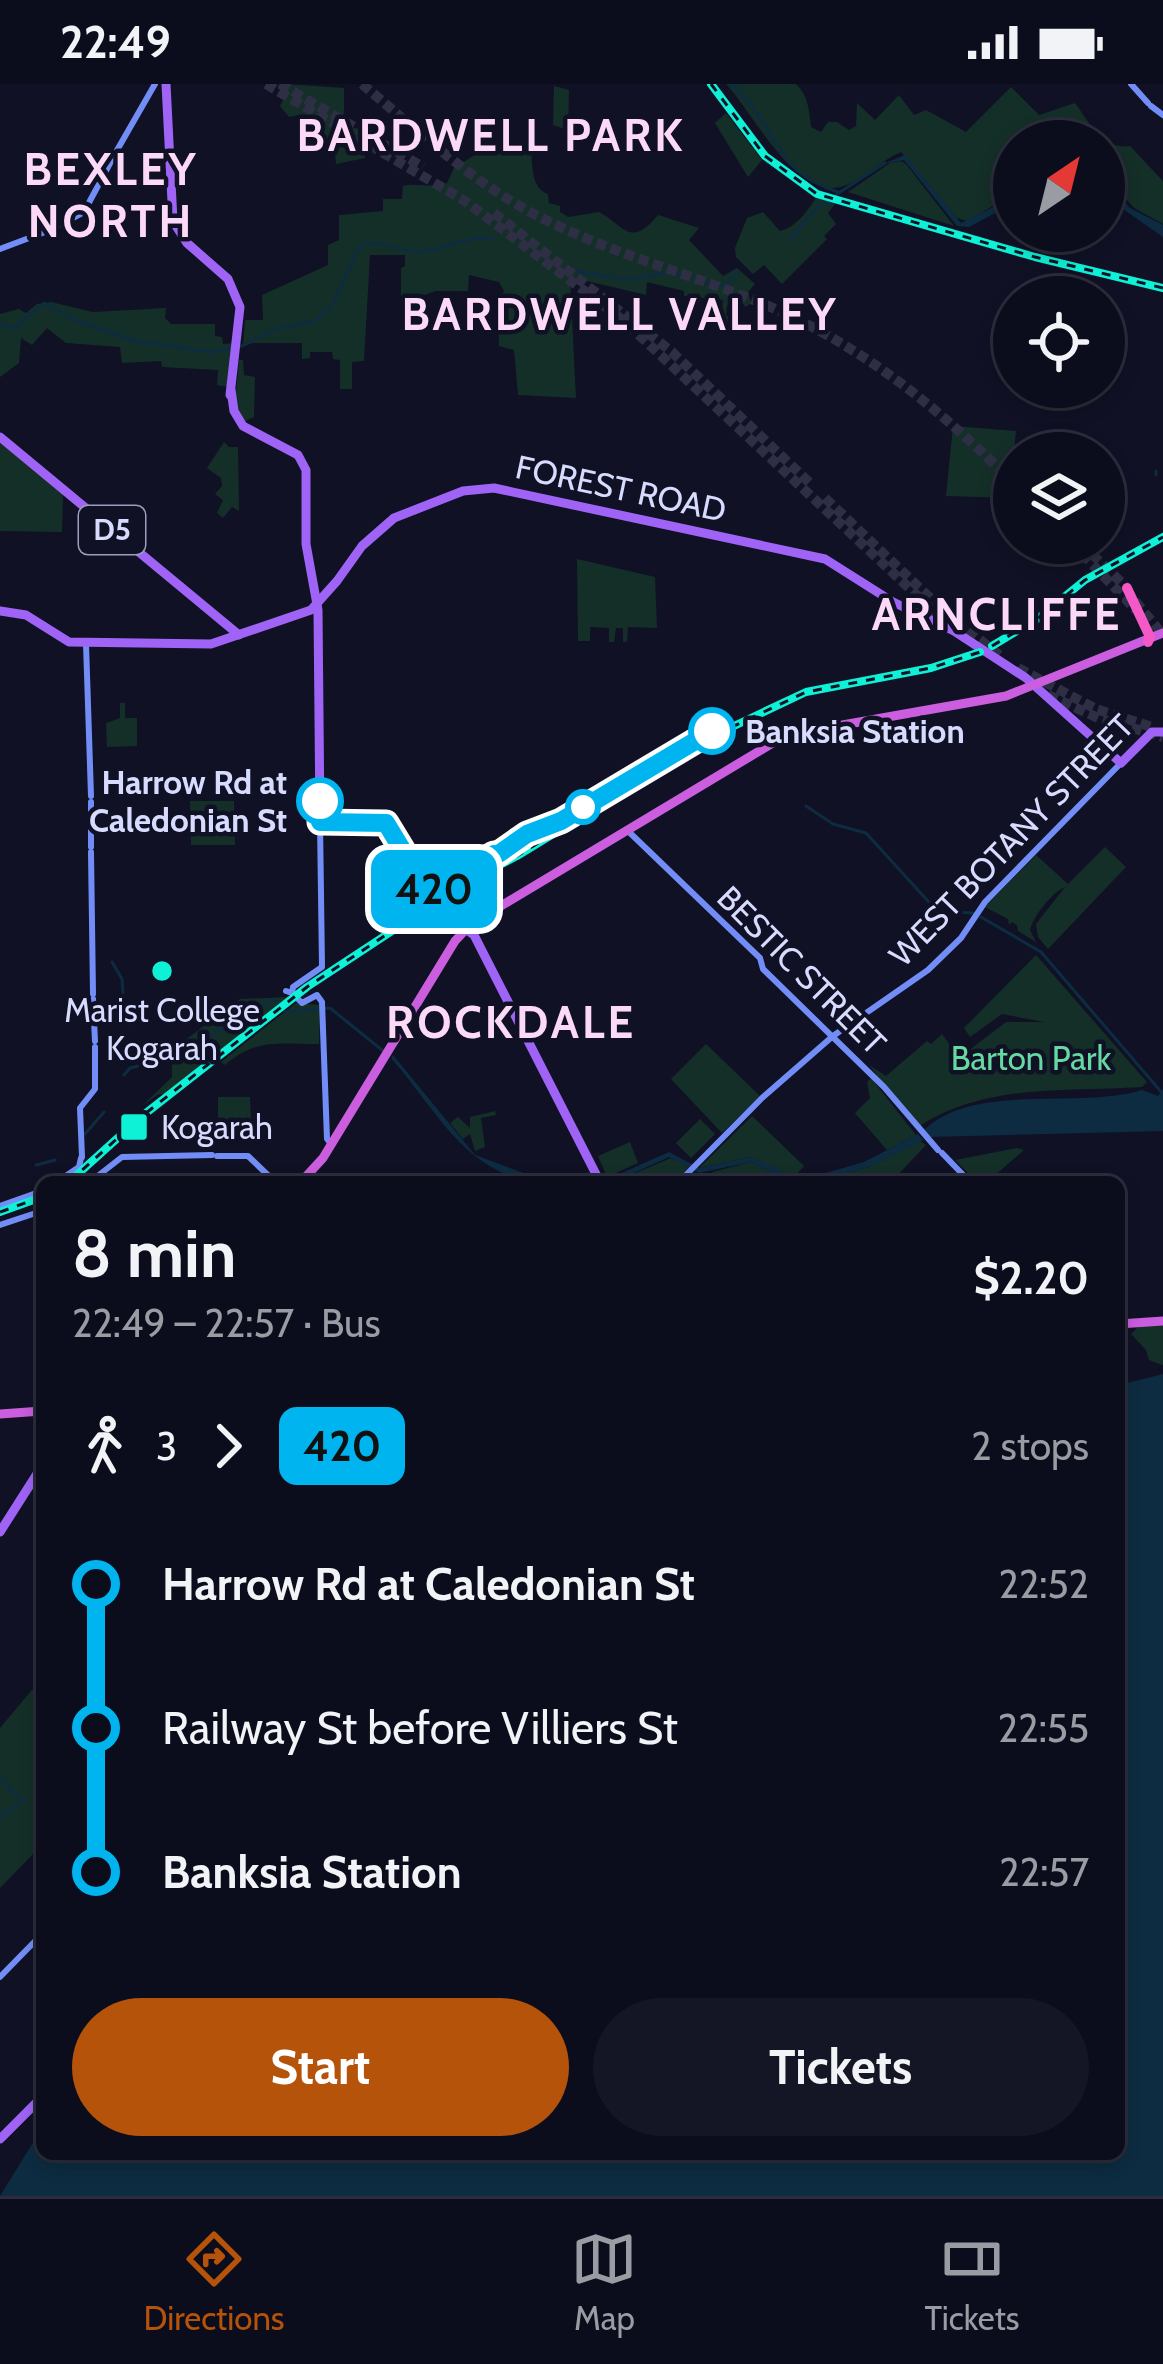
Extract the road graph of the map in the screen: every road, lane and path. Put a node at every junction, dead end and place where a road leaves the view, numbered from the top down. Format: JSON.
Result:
{"nodes":[{"id":1,"x":1131,"y":84,"type":"edge"},
{"id":2,"x":160,"y":85,"type":"edge"},
{"id":3,"x":1163,"y":115,"type":"edge"},
{"id":4,"x":0,"y":248,"type":"edge"},
{"id":5,"x":231,"y":390,"type":"junction"},
{"id":6,"x":231,"y":412,"type":"junction"},
{"id":7,"x":231,"y":428,"type":"dead end"},
{"id":8,"x":0,"y":436,"type":"edge"},
{"id":9,"x":277,"y":446,"type":"junction"},
{"id":10,"x":1126,"y":588,"type":"tunnel mouth"},
{"id":11,"x":317,"y":604,"type":"junction"},
{"id":12,"x":0,"y":611,"type":"edge"},
{"id":13,"x":239,"y":635,"type":"junction"},
{"id":14,"x":1157,"y":637,"type":"edge"},
{"id":15,"x":89,"y":644,"type":"junction"},
{"id":16,"x":89,"y":661,"type":"joint"},
{"id":17,"x":1035,"y":684,"type":"junction"},
{"id":18,"x":1159,"y":731,"type":"edge"},
{"id":19,"x":1121,"y":758,"type":"junction"},
{"id":20,"x":320,"y":822,"type":"junction"},
{"id":21,"x":628,"y":831,"type":"junction"},
{"id":22,"x":419,"y":918,"type":"junction"},
{"id":23,"x":452,"y":925,"type":"junction"},
{"id":24,"x":467,"y":929,"type":"junction"},
{"id":25,"x":455,"y":941,"type":"junction"},
{"id":26,"x":832,"y":1036,"type":"junction"},
{"id":27,"x":389,"y":1054,"type":"junction"},
{"id":28,"x":333,"y":1145,"type":"junction"},
{"id":29,"x":66,"y":1176,"type":"edge"},
{"id":30,"x":97,"y":1176,"type":"edge"},
{"id":31,"x":268,"y":1176,"type":"edge"},
{"id":32,"x":308,"y":1176,"type":"edge"},
{"id":33,"x":597,"y":1176,"type":"edge"},
{"id":34,"x":686,"y":1176,"type":"edge"},
{"id":35,"x":964,"y":1176,"type":"edge"},
{"id":36,"x":36,"y":1193,"type":"edge"},
{"id":37,"x":0,"y":1206,"type":"edge"},
{"id":38,"x":36,"y":1213,"type":"edge"},
{"id":39,"x":0,"y":1225,"type":"edge"},
{"id":40,"x":1163,"y":1318,"type":"edge"},
{"id":41,"x":1125,"y":1321,"type":"edge"},
{"id":42,"x":36,"y":1413,"type":"edge"},
{"id":43,"x":0,"y":1416,"type":"edge"},
{"id":44,"x":36,"y":1475,"type":"edge"},
{"id":45,"x":0,"y":1532,"type":"edge"},
{"id":46,"x":36,"y":1940,"type":"edge"},
{"id":47,"x":0,"y":1977,"type":"edge"},
{"id":48,"x":36,"y":2105,"type":"edge"},
{"id":49,"x":1,"y":2139,"type":"edge"}],
"edges":[{"from":1,"to":3,"type":"main road"},
{"from":2,"to":4,"type":"main road"},
{"from":2,"to":5,"type":"main road"},
{"from":5,"to":6,"type":"main road"},
{"from":5,"to":9,"type":"main road"},
{"from":6,"to":7,"type":"main road"},
{"from":6,"to":9,"type":"main road"},
{"from":8,"to":13,"type":"main road","number":"D5"},
{"from":9,"to":11,"type":"main road"},
{"from":10,"to":14,"type":"highway"},
{"from":11,"to":13,"type":"main road","name":"FOREST ROAD"},
{"from":11,"to":17,"type":"main road","name":"FOREST ROAD"},
{"from":11,"to":20,"type":"main road"},
{"from":12,"to":15,"type":"main road","name":"FOREST ROAD"},
{"from":13,"to":15,"type":"main road","name":"FOREST ROAD"},
{"from":14,"to":17,"type":"highway"},
{"from":15,"to":16,"type":"main road"},
{"from":16,"to":29,"type":"main road"},
{"from":17,"to":19,"type":"main road","name":"FOREST ROAD"},
{"from":17,"to":21,"type":"highway"},
{"from":18,"to":19,"type":"main road","name":"WEST BOTANY STREET"},
{"from":19,"to":26,"type":"main road","name":"WEST BOTANY STREET"},
{"from":20,"to":22,"type":"main road"},
{"from":20,"to":28,"type":"main road"},
{"from":21,"to":24,"type":"highway"},
{"from":21,"to":26,"type":"main road","name":"BESTIC STREET"},
{"from":22,"to":23,"type":"main road"},
{"from":22,"to":24,"type":"main road"},
{"from":23,"to":24,"type":"main road"},
{"from":23,"to":25,"type":"highway"},
{"from":24,"to":25,"type":"highway"},
{"from":24,"to":27,"type":"highway"},
{"from":24,"to":33,"type":"main road"},
{"from":25,"to":27,"type":"highway"},
{"from":26,"to":34,"type":"main road","name":"WEST BOTANY STREET"},
{"from":26,"to":35,"type":"main road","name":"BESTIC STREET"},
{"from":27,"to":28,"type":"highway"},
{"from":28,"to":32,"type":"highway"},
{"from":30,"to":31,"type":"main road"},
{"from":36,"to":37,"type":"main road"},
{"from":38,"to":39,"type":"main road"},
{"from":40,"to":41,"type":"highway"},
{"from":42,"to":43,"type":"highway"},
{"from":44,"to":45,"type":"main road"},
{"from":46,"to":47,"type":"main road"},
{"from":48,"to":49,"type":"main road"}]}
